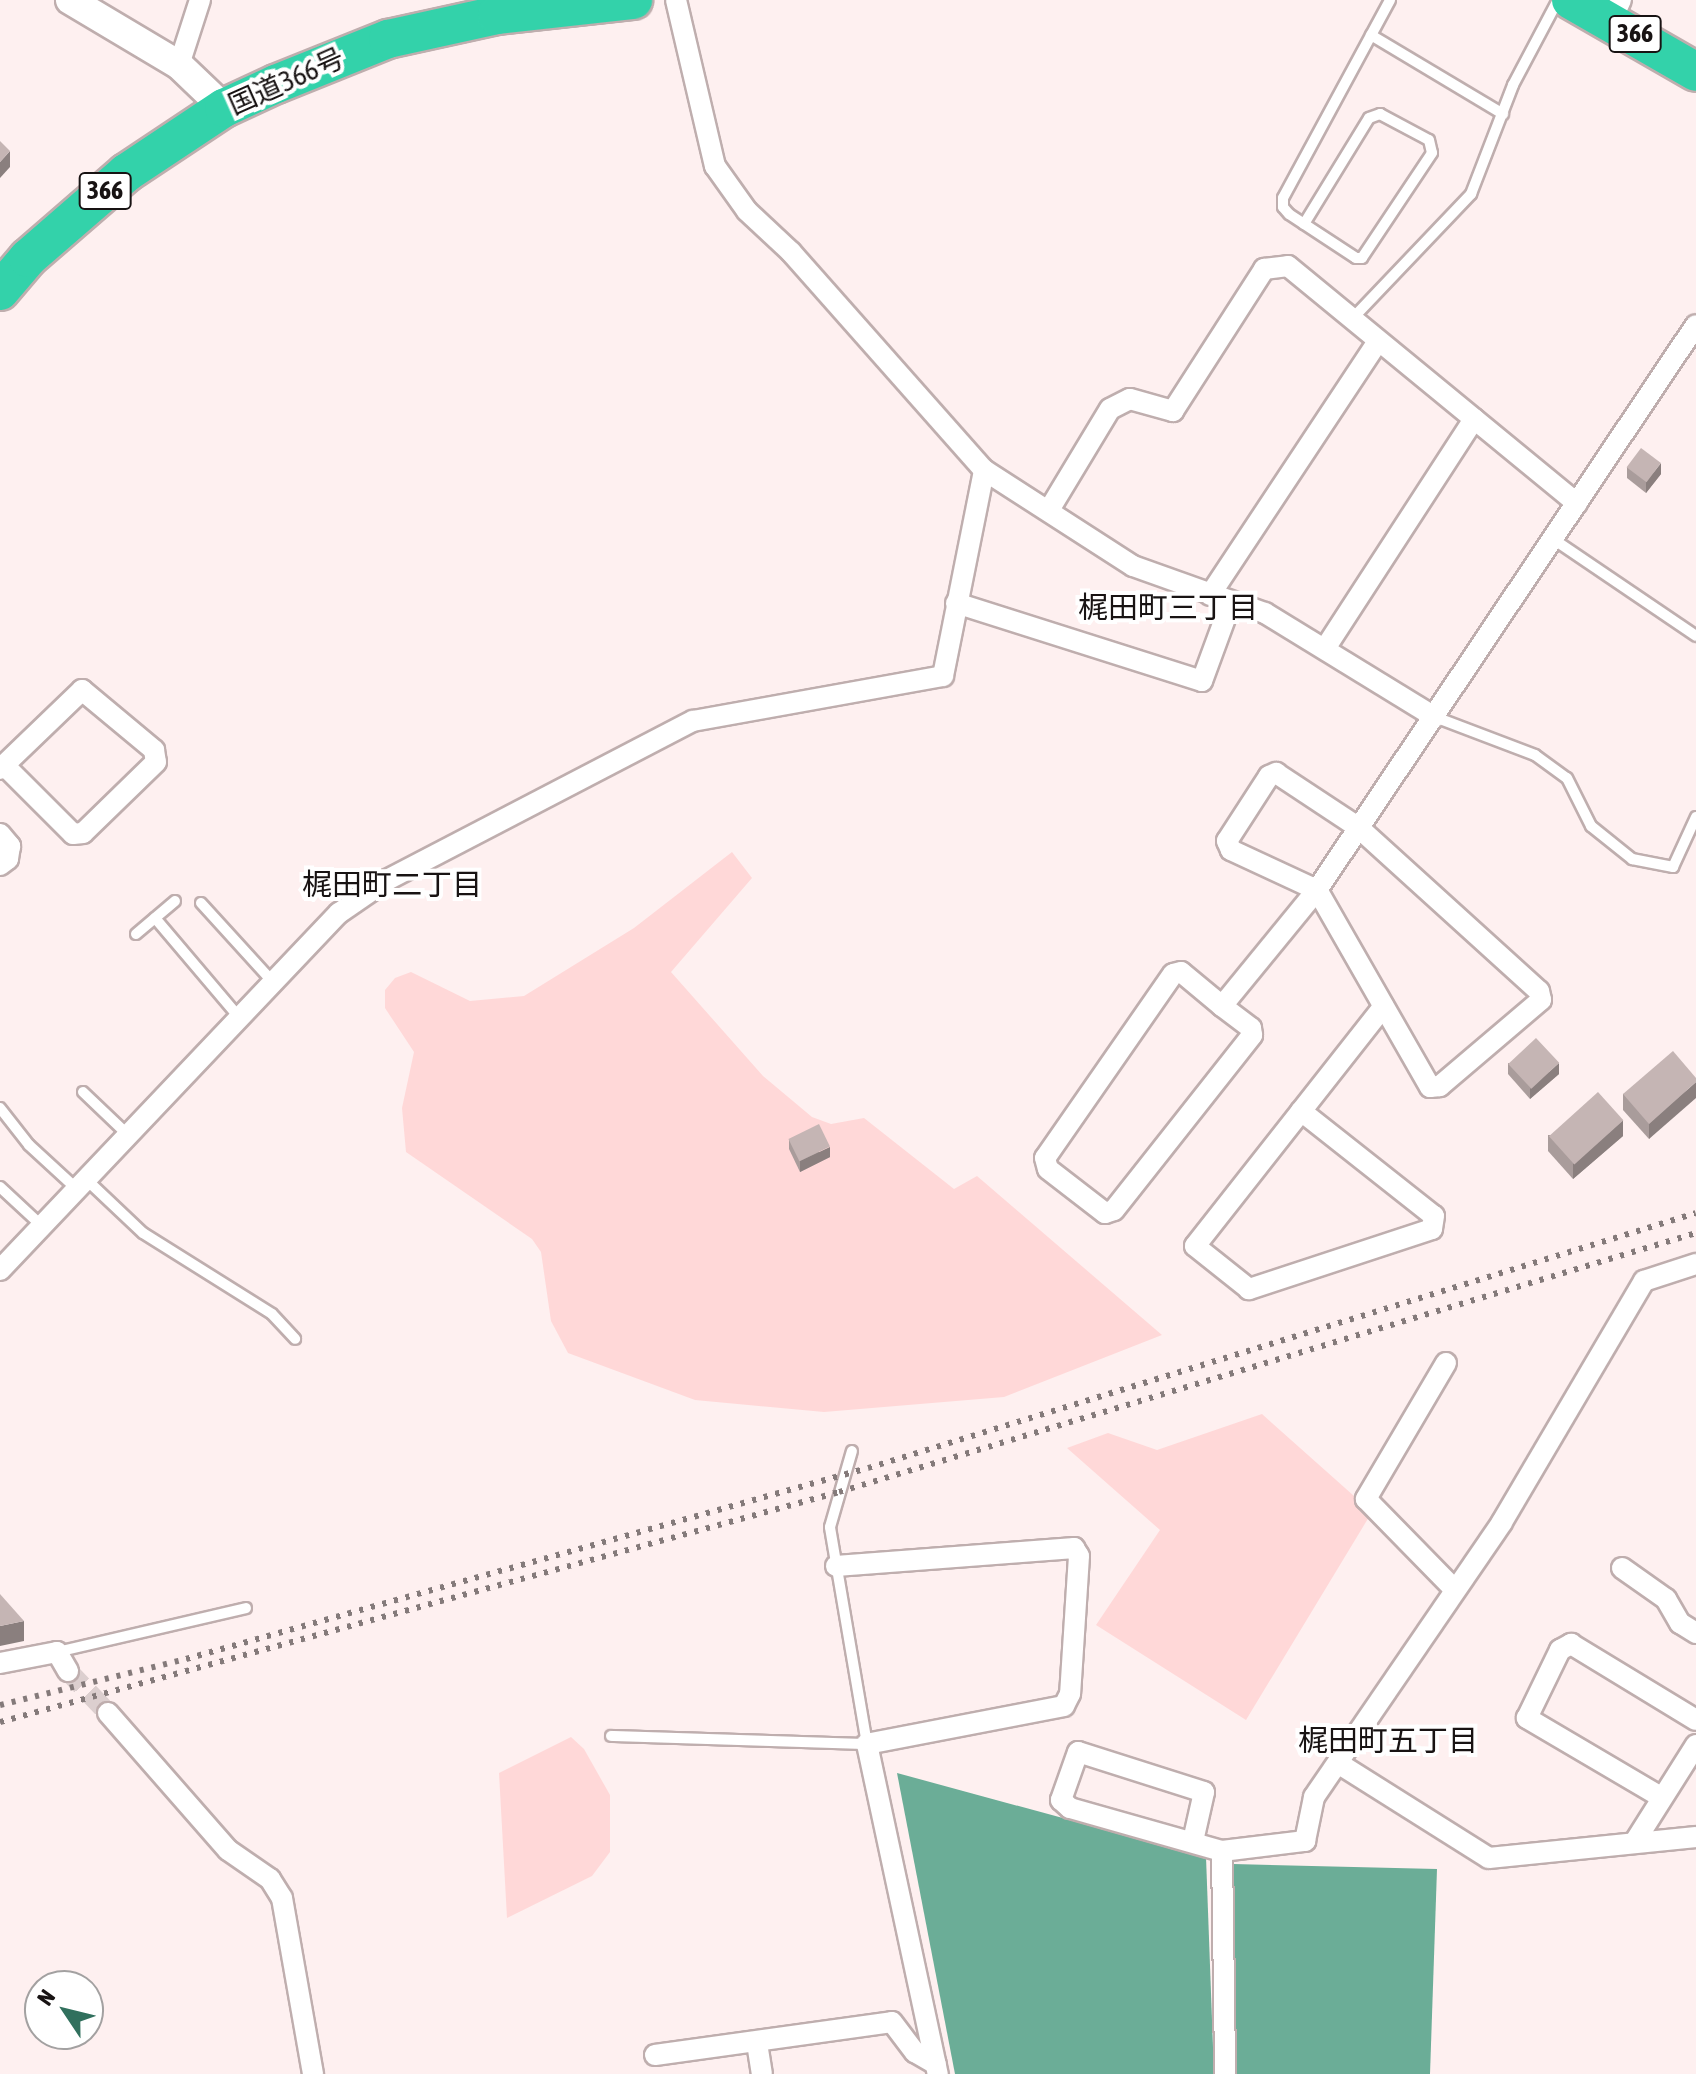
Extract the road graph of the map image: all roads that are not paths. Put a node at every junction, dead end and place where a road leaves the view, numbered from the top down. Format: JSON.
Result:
{"nodes":[{"id":1,"x":70,"y":0,"type":"edge"},
{"id":2,"x":200,"y":0,"type":"edge"},
{"id":3,"x":633,"y":0,"type":"edge"},
{"id":4,"x":676,"y":0,"type":"edge"},
{"id":5,"x":1390,"y":0,"type":"edge"},
{"id":6,"x":1558,"y":0,"type":"edge"},
{"id":7,"x":1571,"y":0,"type":"edge"},
{"id":8,"x":1617,"y":10,"type":"edge"},
{"id":9,"x":1371,"y":35,"type":"junction"},
{"id":10,"x":179,"y":65,"type":"junction"},
{"id":11,"x":1696,"y":72,"type":"edge"},
{"id":12,"x":224,"y":108,"type":"junction"},
{"id":13,"x":1503,"y":114,"type":"junction"},
{"id":14,"x":1304,"y":224,"type":"junction"},
{"id":15,"x":0,"y":291,"type":"edge"},
{"id":16,"x":1351,"y":320,"type":"junction"},
{"id":17,"x":1696,"y":325,"type":"edge"},
{"id":18,"x":1377,"y":343,"type":"junction"},
{"id":19,"x":1474,"y":419,"type":"junction"},
{"id":20,"x":984,"y":470,"type":"junction"},
{"id":21,"x":1577,"y":503,"type":"junction"},
{"id":22,"x":1049,"y":510,"type":"junction"},
{"id":23,"x":1553,"y":539,"type":"junction"},
{"id":24,"x":1210,"y":595,"type":"junction"},
{"id":25,"x":1231,"y":602,"type":"junction"},
{"id":26,"x":956,"y":603,"type":"junction"},
{"id":27,"x":1696,"y":636,"type":"edge"},
{"id":28,"x":1326,"y":647,"type":"junction"},
{"id":29,"x":1435,"y":717,"type":"junction"},
{"id":30,"x":2,"y":767,"type":"edge"},
{"id":31,"x":1696,"y":817,"type":"edge"},
{"id":32,"x":1359,"y":828,"type":"junction"},
{"id":33,"x":0,"y":834,"type":"edge"},
{"id":34,"x":0,"y":865,"type":"edge"},
{"id":35,"x":1317,"y":890,"type":"junction"},
{"id":36,"x":175,"y":901,"type":"dead end"},
{"id":37,"x":201,"y":903,"type":"dead end"},
{"id":38,"x":155,"y":918,"type":"junction"},
{"id":39,"x":136,"y":934,"type":"dead end"},
{"id":40,"x":273,"y":982,"type":"junction"},
{"id":41,"x":1222,"y":1006,"type":"junction"},
{"id":42,"x":1384,"y":1006,"type":"junction"},
{"id":43,"x":239,"y":1017,"type":"junction"},
{"id":44,"x":83,"y":1092,"type":"dead end"},
{"id":45,"x":0,"y":1108,"type":"edge"},
{"id":46,"x":1301,"y":1111,"type":"junction"},
{"id":47,"x":129,"y":1136,"type":"junction"},
{"id":48,"x":84,"y":1186,"type":"junction"},
{"id":49,"x":0,"y":1187,"type":"edge"},
{"id":50,"x":43,"y":1227,"type":"junction"},
{"id":51,"x":1696,"y":1264,"type":"edge"},
{"id":52,"x":0,"y":1270,"type":"edge"},
{"id":53,"x":295,"y":1339,"type":"dead end"},
{"id":54,"x":1446,"y":1363,"type":"dead end"},
{"id":55,"x":852,"y":1451,"type":"dead end"},
{"id":56,"x":836,"y":1566,"type":"junction"},
{"id":57,"x":1622,"y":1568,"type":"dead end"},
{"id":58,"x":1455,"y":1590,"type":"junction"},
{"id":59,"x":246,"y":1608,"type":"dead end"},
{"id":60,"x":1696,"y":1633,"type":"edge"},
{"id":61,"x":57,"y":1652,"type":"junction"},
{"id":62,"x":0,"y":1663,"type":"edge"},
{"id":63,"x":68,"y":1671,"type":"tunnel mouth"},
{"id":64,"x":108,"y":1713,"type":"tunnel mouth"},
{"id":65,"x":1696,"y":1720,"type":"edge"},
{"id":66,"x":611,"y":1736,"type":"dead end"},
{"id":67,"x":867,"y":1744,"type":"junction"},
{"id":68,"x":1696,"y":1745,"type":"edge"},
{"id":69,"x":1338,"y":1763,"type":"junction"},
{"id":70,"x":1661,"y":1797,"type":"junction"},
{"id":71,"x":1696,"y":1837,"type":"edge"},
{"id":72,"x":1193,"y":1841,"type":"junction"},
{"id":73,"x":1634,"y":1843,"type":"junction"},
{"id":74,"x":1222,"y":1851,"type":"junction"},
{"id":75,"x":757,"y":2043,"type":"junction"},
{"id":76,"x":655,"y":2055,"type":"dead end"},
{"id":77,"x":937,"y":2069,"type":"edge"},
{"id":78,"x":313,"y":2074,"type":"edge"},
{"id":79,"x":762,"y":2074,"type":"edge"},
{"id":80,"x":1225,"y":2074,"type":"edge"}],
"edges":[{"from":1,"to":10,"type":"street"},
{"from":2,"to":10,"type":"street"},
{"from":3,"to":12,"type":"highway","name":"国道366号","number":"366"},
{"from":4,"to":20,"type":"street"},
{"from":5,"to":9,"type":"lane"},
{"from":6,"to":13,"type":"lane"},
{"from":7,"to":8,"type":"highway","number":"366"},
{"from":8,"to":11,"type":"highway","number":"366"},
{"from":9,"to":13,"type":"lane"},
{"from":9,"to":14,"type":"lane"},
{"from":10,"to":12,"type":"street"},
{"from":12,"to":15,"type":"highway","name":"国道366号","number":"366"},
{"from":13,"to":16,"type":"lane"},
{"from":14,"to":14,"type":"lane"},
{"from":16,"to":18,"type":"street"},
{"from":16,"to":22,"type":"street"},
{"from":17,"to":21,"type":"street"},
{"from":18,"to":19,"type":"street"},
{"from":18,"to":24,"type":"street"},
{"from":19,"to":21,"type":"street"},
{"from":19,"to":28,"type":"street"},
{"from":20,"to":22,"type":"street"},
{"from":20,"to":26,"type":"street"},
{"from":21,"to":23,"type":"street"},
{"from":22,"to":24,"type":"street"},
{"from":23,"to":27,"type":"lane"},
{"from":23,"to":29,"type":"street"},
{"from":24,"to":25,"type":"street"},
{"from":25,"to":26,"type":"street"},
{"from":25,"to":28,"type":"street"},
{"from":26,"to":40,"type":"street"},
{"from":28,"to":29,"type":"street"},
{"from":29,"to":31,"type":"lane"},
{"from":29,"to":32,"type":"street"},
{"from":30,"to":30,"type":"street"},
{"from":32,"to":35,"type":"street"},
{"from":32,"to":35,"type":"street"},
{"from":32,"to":42,"type":"street"},
{"from":33,"to":34,"type":"street"},
{"from":35,"to":41,"type":"street"},
{"from":35,"to":42,"type":"street"},
{"from":36,"to":38,"type":"lane"},
{"from":37,"to":40,"type":"lane"},
{"from":38,"to":39,"type":"lane"},
{"from":38,"to":43,"type":"lane"},
{"from":40,"to":43,"type":"street"},
{"from":41,"to":41,"type":"street"},
{"from":42,"to":46,"type":"street"},
{"from":43,"to":47,"type":"street"},
{"from":44,"to":47,"type":"lane"},
{"from":45,"to":48,"type":"lane"},
{"from":46,"to":46,"type":"street"},
{"from":47,"to":48,"type":"street"},
{"from":48,"to":50,"type":"street"},
{"from":48,"to":53,"type":"lane"},
{"from":49,"to":50,"type":"lane"},
{"from":50,"to":52,"type":"street"},
{"from":51,"to":58,"type":"street"},
{"from":54,"to":58,"type":"street"},
{"from":55,"to":56,"type":"lane"},
{"from":56,"to":67,"type":"lane"},
{"from":56,"to":67,"type":"street"},
{"from":57,"to":60,"type":"street"},
{"from":58,"to":69,"type":"street"},
{"from":59,"to":61,"type":"lane"},
{"from":61,"to":62,"type":"street"},
{"from":61,"to":63,"type":"street"},
{"from":64,"to":78,"type":"street"},
{"from":65,"to":70,"type":"street"},
{"from":66,"to":67,"type":"lane"},
{"from":67,"to":77,"type":"street"},
{"from":68,"to":70,"type":"street"},
{"from":69,"to":73,"type":"street"},
{"from":69,"to":74,"type":"street"},
{"from":70,"to":73,"type":"street"},
{"from":71,"to":73,"type":"street"},
{"from":72,"to":72,"type":"street"},
{"from":72,"to":74,"type":"street"},
{"from":74,"to":80,"type":"street"},
{"from":75,"to":76,"type":"street"},
{"from":75,"to":77,"type":"street"},
{"from":75,"to":79,"type":"street"}]}
